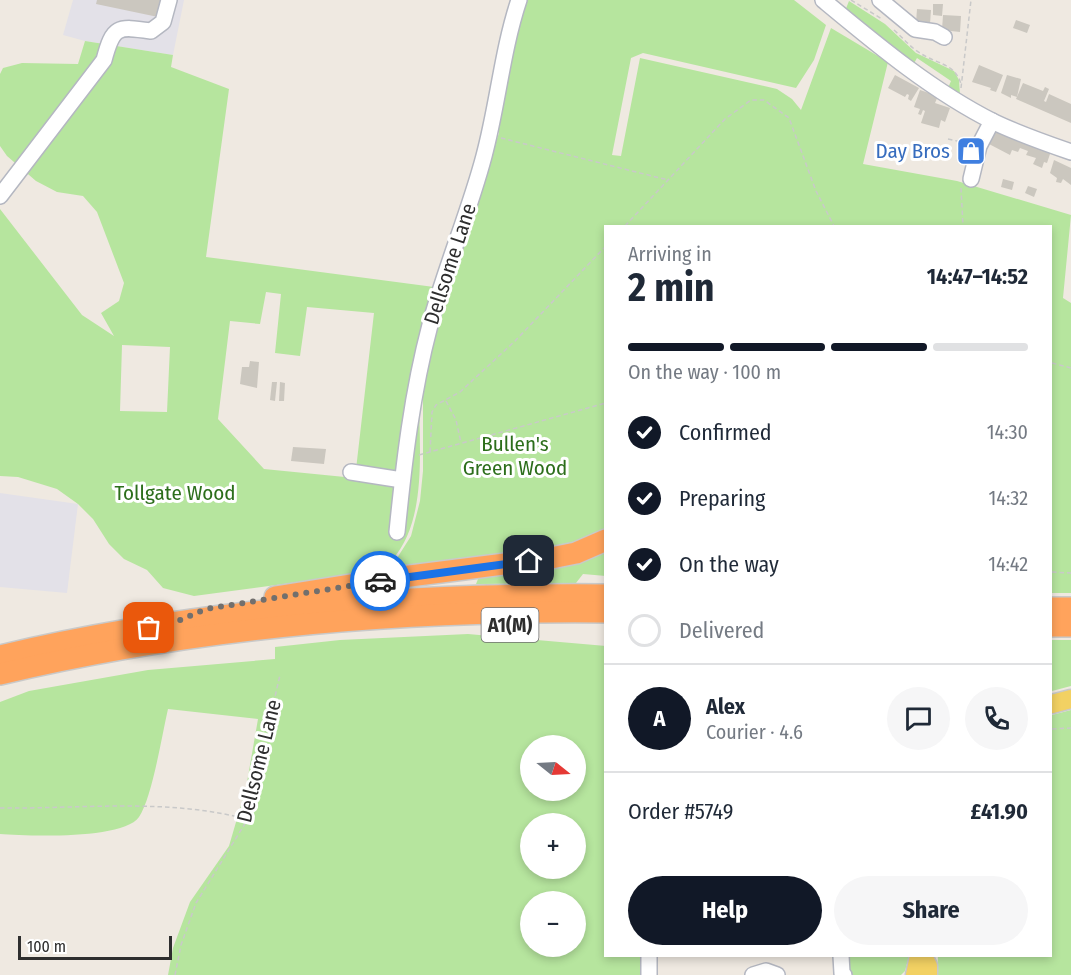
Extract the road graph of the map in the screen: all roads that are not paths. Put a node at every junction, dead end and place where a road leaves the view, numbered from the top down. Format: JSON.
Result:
{"nodes":[{"id":1,"x":168,"y":0,"type":"edge"},
{"id":2,"x":519,"y":0,"type":"edge"},
{"id":3,"x":880,"y":0,"type":"edge"},
{"id":4,"x":834,"y":3,"type":"edge"},
{"id":5,"x":944,"y":37,"type":"dead end"},
{"id":6,"x":992,"y":121,"type":"junction"},
{"id":7,"x":1071,"y":152,"type":"edge"},
{"id":8,"x":970,"y":179,"type":"dead end"},
{"id":9,"x":0,"y":196,"type":"edge"},
{"id":10,"x":351,"y":472,"type":"dead end"},
{"id":11,"x":402,"y":480,"type":"junction"},
{"id":12,"x":397,"y":532,"type":"dead end"},
{"id":13,"x":604,"y":541,"type":"edge"},
{"id":14,"x":604,"y":595,"type":"edge"},
{"id":15,"x":1052,"y":608,"type":"edge"},
{"id":16,"x":1071,"y":608,"type":"edge"},
{"id":17,"x":604,"y":612,"type":"edge"},
{"id":18,"x":415,"y":616,"type":"junction"},
{"id":19,"x":171,"y":624,"type":"junction"},
{"id":20,"x":1052,"y":626,"type":"edge"},
{"id":21,"x":1071,"y":626,"type":"edge"},
{"id":22,"x":604,"y":627,"type":"edge"},
{"id":23,"x":0,"y":656,"type":"edge"},
{"id":24,"x":0,"y":674,"type":"edge"},
{"id":25,"x":1071,"y":699,"type":"edge"},
{"id":26,"x":1052,"y":704,"type":"edge"},
{"id":27,"x":650,"y":957,"type":"edge"},
{"id":28,"x":841,"y":957,"type":"edge"},
{"id":29,"x":921,"y":957,"type":"edge"},
{"id":30,"x":922,"y":957,"type":"edge"},
{"id":31,"x":649,"y":975,"type":"edge"},
{"id":32,"x":753,"y":975,"type":"edge"},
{"id":33,"x":777,"y":975,"type":"edge"},
{"id":34,"x":844,"y":975,"type":"edge"},
{"id":35,"x":915,"y":975,"type":"edge"},
{"id":36,"x":928,"y":975,"type":"edge"}],
"edges":[{"from":1,"to":9,"type":"street"},
{"from":2,"to":11,"type":"street","name":"Dellsome Lane"},
{"from":3,"to":5,"type":"street"},
{"from":4,"to":6,"type":"street"},
{"from":6,"to":7,"type":"street"},
{"from":6,"to":8,"type":"street"},
{"from":10,"to":11,"type":"street"},
{"from":11,"to":12,"type":"street","name":"Dellsome Lane"},
{"from":13,"to":19,"type":"highway","number":"A1(M)"},
{"from":14,"to":19,"type":"highway","number":"A1(M)"},
{"from":15,"to":16,"type":"highway"},
{"from":17,"to":18,"type":"highway","number":"A1(M)"},
{"from":18,"to":22,"type":"highway","number":"A1(M)"},
{"from":18,"to":24,"type":"highway","number":"A1(M)"},
{"from":19,"to":23,"type":"highway","number":"A1(M)"},
{"from":20,"to":21,"type":"highway"},
{"from":25,"to":26,"type":"main road"},
{"from":27,"to":31,"type":"street"},
{"from":28,"to":34,"type":"street"},
{"from":29,"to":35,"type":"main road"},
{"from":30,"to":36,"type":"main road"},
{"from":32,"to":33,"type":"street"}]}
